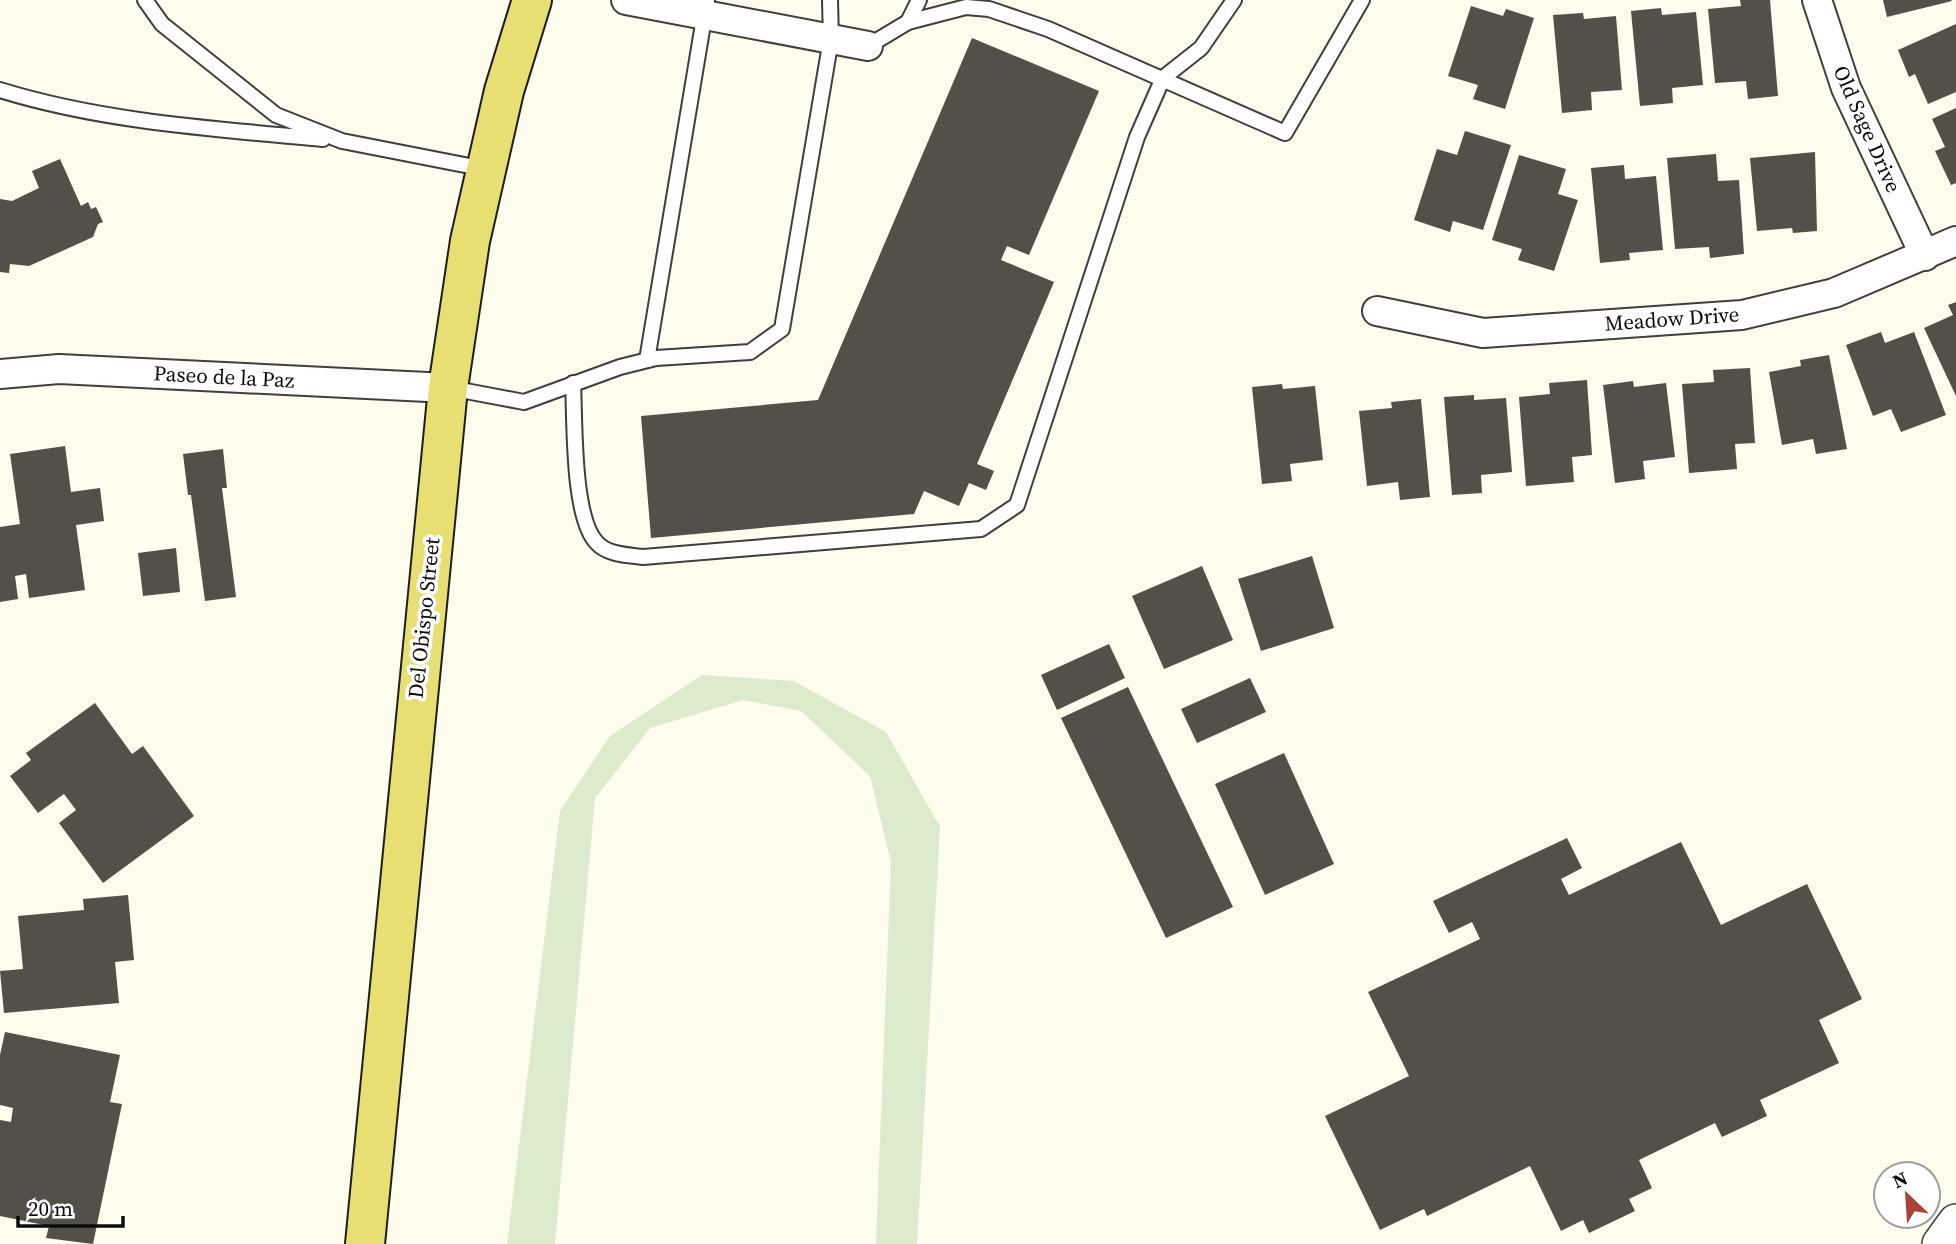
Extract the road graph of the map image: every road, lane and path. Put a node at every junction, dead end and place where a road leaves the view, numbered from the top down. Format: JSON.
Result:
{"nodes":[{"id":1,"x":145,"y":0,"type":"edge"},
{"id":2,"x":532,"y":0,"type":"edge"},
{"id":3,"x":626,"y":0,"type":"edge"},
{"id":4,"x":830,"y":0,"type":"edge"},
{"id":5,"x":919,"y":0,"type":"edge"},
{"id":6,"x":1234,"y":0,"type":"edge"},
{"id":7,"x":1362,"y":0,"type":"edge"},
{"id":8,"x":1817,"y":0,"type":"edge"},
{"id":9,"x":705,"y":7,"type":"edge"},
{"id":10,"x":908,"y":22,"type":"junction"},
{"id":11,"x":831,"y":39,"type":"junction"},
{"id":12,"x":868,"y":46,"type":"joint"},
{"id":13,"x":1163,"y":78,"type":"junction"},
{"id":14,"x":0,"y":90,"type":"edge"},
{"id":15,"x":342,"y":141,"type":"junction"},
{"id":16,"x":486,"y":169,"type":"junction"},
{"id":17,"x":1956,"y":241,"type":"edge"},
{"id":18,"x":1925,"y":256,"type":"junction"},
{"id":19,"x":1377,"y":311,"type":"dead end"},
{"id":20,"x":647,"y":360,"type":"junction"},
{"id":21,"x":0,"y":374,"type":"edge"},
{"id":22,"x":573,"y":383,"type":"junction"},
{"id":23,"x":448,"y":388,"type":"junction"},
{"id":24,"x":1956,"y":1222,"type":"edge"},
{"id":25,"x":365,"y":1244,"type":"edge"},
{"id":26,"x":1940,"y":1244,"type":"edge"}],
"edges":[{"from":1,"to":15,"type":"lane"},
{"from":2,"to":16,"type":"main road","name":"Del Obispo Street"},
{"from":3,"to":9,"type":"street"},
{"from":4,"to":11,"type":"lane"},
{"from":5,"to":10,"type":"lane"},
{"from":6,"to":13,"type":"lane"},
{"from":7,"to":13,"type":"lane"},
{"from":8,"to":18,"type":"street","name":"Old Sage Drive"},
{"from":9,"to":11,"type":"street"},
{"from":9,"to":20,"type":"lane"},
{"from":10,"to":12,"type":"lane"},
{"from":10,"to":13,"type":"lane"},
{"from":11,"to":12,"type":"street"},
{"from":11,"to":20,"type":"lane"},
{"from":13,"to":22,"type":"lane"},
{"from":14,"to":15,"type":"lane"},
{"from":15,"to":16,"type":"lane"},
{"from":16,"to":23,"type":"main road","name":"Del Obispo Street"},
{"from":17,"to":18,"type":"street","name":"Meadow Drive"},
{"from":18,"to":19,"type":"street","name":"Meadow Drive"},
{"from":20,"to":22,"type":"lane"},
{"from":21,"to":23,"type":"street","name":"Paseo de la Paz"},
{"from":22,"to":23,"type":"lane"},
{"from":23,"to":25,"type":"main road","name":"Del Obispo Street"},
{"from":24,"to":26,"type":"street"}]}
